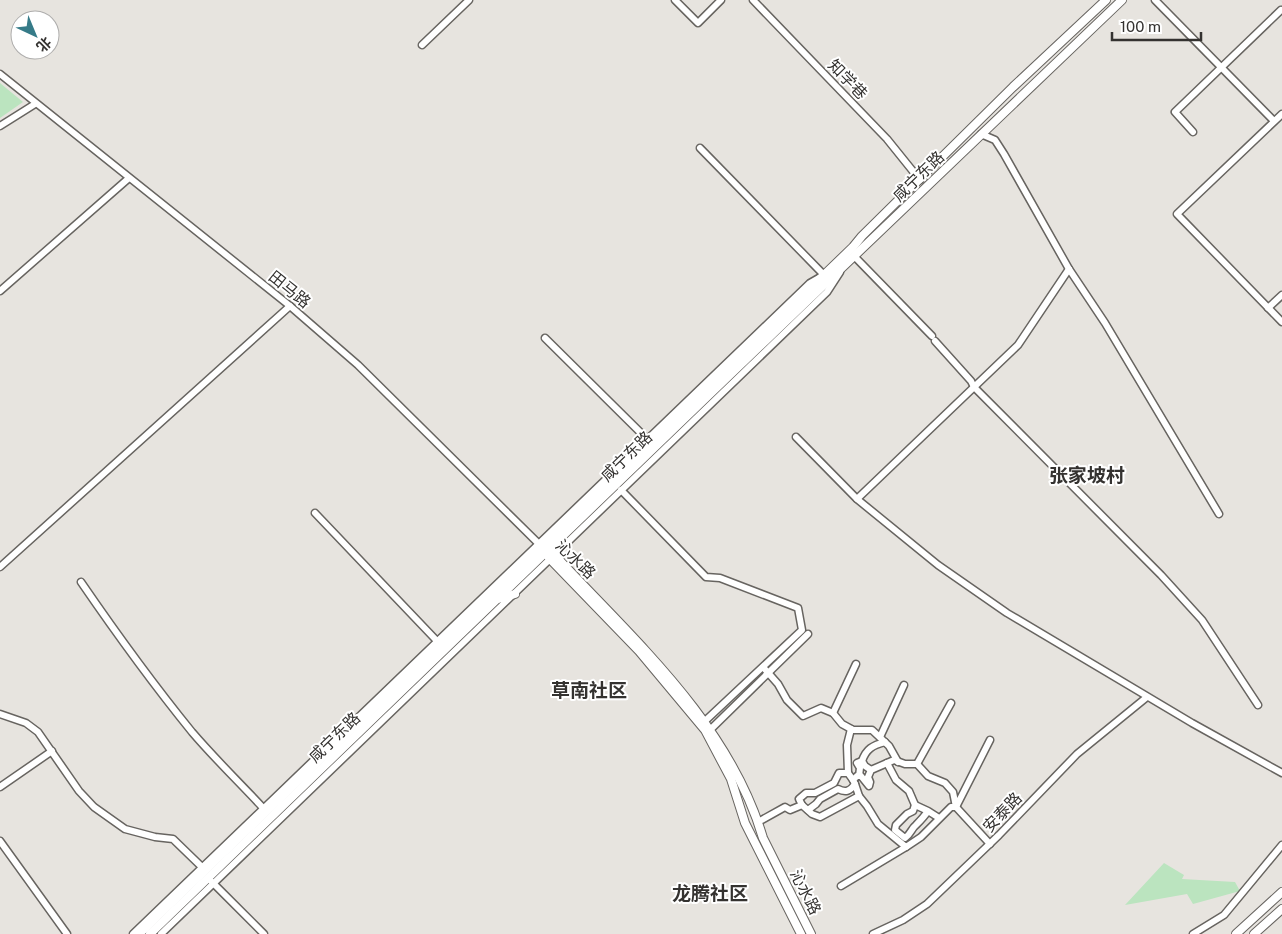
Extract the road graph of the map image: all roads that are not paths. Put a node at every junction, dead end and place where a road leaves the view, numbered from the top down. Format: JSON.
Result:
{"nodes":[{"id":1,"x":469,"y":0,"type":"edge"},
{"id":2,"x":675,"y":0,"type":"edge"},
{"id":3,"x":721,"y":0,"type":"edge"},
{"id":4,"x":753,"y":0,"type":"edge"},
{"id":5,"x":1106,"y":0,"type":"edge"},
{"id":6,"x":1122,"y":0,"type":"edge"},
{"id":7,"x":1154,"y":0,"type":"edge"},
{"id":8,"x":1281,"y":10,"type":"dead end"},
{"id":9,"x":422,"y":45,"type":"dead end"},
{"id":10,"x":1221,"y":68,"type":"junction"},
{"id":11,"x":0,"y":74,"type":"edge"},
{"id":12,"x":35,"y":104,"type":"junction"},
{"id":13,"x":1282,"y":114,"type":"edge"},
{"id":14,"x":1274,"y":121,"type":"junction"},
{"id":15,"x":0,"y":126,"type":"edge"},
{"id":16,"x":1194,"y":132,"type":"dead end"},
{"id":17,"x":981,"y":134,"type":"junction"},
{"id":18,"x":700,"y":148,"type":"dead end"},
{"id":19,"x":129,"y":178,"type":"junction"},
{"id":20,"x":920,"y":180,"type":"junction"},
{"id":21,"x":854,"y":256,"type":"junction"},
{"id":22,"x":845,"y":266,"type":"junction"},
{"id":23,"x":1069,"y":269,"type":"junction"},
{"id":24,"x":824,"y":275,"type":"junction"},
{"id":25,"x":0,"y":291,"type":"edge"},
{"id":26,"x":1282,"y":295,"type":"edge"},
{"id":27,"x":290,"y":306,"type":"junction"},
{"id":28,"x":1268,"y":308,"type":"junction"},
{"id":29,"x":1282,"y":322,"type":"edge"},
{"id":30,"x":544,"y":338,"type":"dead end"},
{"id":31,"x":974,"y":387,"type":"junction"},
{"id":32,"x":796,"y":437,"type":"dead end"},
{"id":33,"x":647,"y":439,"type":"junction"},
{"id":34,"x":621,"y":490,"type":"junction"},
{"id":35,"x":857,"y":499,"type":"junction"},
{"id":36,"x":315,"y":513,"type":"dead end"},
{"id":37,"x":1220,"y":514,"type":"dead end"},
{"id":38,"x":546,"y":551,"type":"junction"},
{"id":39,"x":0,"y":567,"type":"edge"},
{"id":40,"x":81,"y":582,"type":"dead end"},
{"id":41,"x":514,"y":594,"type":"junction"},
{"id":42,"x":496,"y":600,"type":"junction"},
{"id":43,"x":808,"y":634,"type":"dead end"},
{"id":44,"x":438,"y":641,"type":"junction"},
{"id":45,"x":856,"y":664,"type":"dead end"},
{"id":46,"x":762,"y":667,"type":"junction"},
{"id":47,"x":769,"y":673,"type":"junction"},
{"id":48,"x":904,"y":685,"type":"dead end"},
{"id":49,"x":1146,"y":698,"type":"junction"},
{"id":50,"x":951,"y":703,"type":"dead end"},
{"id":51,"x":1258,"y":705,"type":"dead end"},
{"id":52,"x":0,"y":714,"type":"edge"},
{"id":53,"x":833,"y":714,"type":"junction"},
{"id":54,"x":705,"y":721,"type":"junction"},
{"id":55,"x":851,"y":728,"type":"junction"},
{"id":56,"x":711,"y":729,"type":"junction"},
{"id":57,"x":882,"y":739,"type":"junction"},
{"id":58,"x":990,"y":740,"type":"dead end"},
{"id":59,"x":52,"y":751,"type":"junction"},
{"id":60,"x":862,"y":761,"type":"junction"},
{"id":61,"x":898,"y":762,"type":"junction"},
{"id":62,"x":887,"y":764,"type":"junction"},
{"id":63,"x":918,"y":764,"type":"junction"},
{"id":64,"x":871,"y":770,"type":"junction"},
{"id":65,"x":848,"y":773,"type":"junction"},
{"id":66,"x":1282,"y":773,"type":"edge"},
{"id":67,"x":856,"y":780,"type":"junction"},
{"id":68,"x":836,"y":786,"type":"junction"},
{"id":69,"x":0,"y":788,"type":"edge"},
{"id":70,"x":860,"y":796,"type":"junction"},
{"id":71,"x":915,"y":805,"type":"junction"},
{"id":72,"x":805,"y":807,"type":"junction"},
{"id":73,"x":956,"y":807,"type":"junction"},
{"id":74,"x":265,"y":810,"type":"junction"},
{"id":75,"x":928,"y":812,"type":"junction"},
{"id":76,"x":939,"y":818,"type":"junction"},
{"id":77,"x":758,"y":822,"type":"junction"},
{"id":78,"x":0,"y":841,"type":"edge"},
{"id":79,"x":990,"y":844,"type":"junction"},
{"id":80,"x":1282,"y":845,"type":"edge"},
{"id":81,"x":906,"y":847,"type":"junction"},
{"id":82,"x":207,"y":875,"type":"junction"},
{"id":83,"x":841,"y":886,"type":"dead end"},
{"id":84,"x":1282,"y":892,"type":"edge"},
{"id":85,"x":1282,"y":909,"type":"edge"},
{"id":86,"x":67,"y":934,"type":"edge"},
{"id":87,"x":133,"y":934,"type":"edge"},
{"id":88,"x":139,"y":934,"type":"edge"},
{"id":89,"x":150,"y":934,"type":"edge"},
{"id":90,"x":161,"y":934,"type":"edge"},
{"id":91,"x":264,"y":934,"type":"edge"},
{"id":92,"x":801,"y":934,"type":"edge"},
{"id":93,"x":811,"y":934,"type":"edge"},
{"id":94,"x":873,"y":934,"type":"edge"},
{"id":95,"x":1193,"y":934,"type":"edge"},
{"id":96,"x":1236,"y":934,"type":"edge"},
{"id":97,"x":1254,"y":934,"type":"edge"}],
"edges":[{"from":1,"to":9,"type":"street"},
{"from":2,"to":3,"type":"street"},
{"from":4,"to":20,"type":"street","name":"知学巷"},
{"from":5,"to":20,"type":"main road","name":"咸宁东路"},
{"from":6,"to":17,"type":"main road","name":"咸宁东路"},
{"from":7,"to":10,"type":"street"},
{"from":8,"to":10,"type":"street"},
{"from":10,"to":14,"type":"street"},
{"from":10,"to":16,"type":"street"},
{"from":11,"to":12,"type":"street","name":"田马路"},
{"from":12,"to":15,"type":"street"},
{"from":12,"to":19,"type":"street","name":"田马路"},
{"from":13,"to":14,"type":"street"},
{"from":14,"to":28,"type":"street"},
{"from":17,"to":21,"type":"main road","name":"咸宁东路"},
{"from":17,"to":23,"type":"street"},
{"from":18,"to":24,"type":"street"},
{"from":19,"to":25,"type":"street"},
{"from":19,"to":27,"type":"street","name":"田马路"},
{"from":20,"to":24,"type":"main road","name":"咸宁东路"},
{"from":21,"to":22,"type":"main road","name":"咸宁东路"},
{"from":21,"to":31,"type":"street"},
{"from":22,"to":34,"type":"street"},
{"from":22,"to":38,"type":"main road","name":"咸宁东路"},
{"from":23,"to":31,"type":"street"},
{"from":23,"to":37,"type":"street"},
{"from":24,"to":33,"type":"street"},
{"from":24,"to":38,"type":"main road","name":"咸宁东路"},
{"from":26,"to":28,"type":"street"},
{"from":27,"to":38,"type":"street","name":"田马路"},
{"from":27,"to":39,"type":"street"},
{"from":28,"to":29,"type":"street"},
{"from":30,"to":33,"type":"street"},
{"from":31,"to":35,"type":"street"},
{"from":31,"to":51,"type":"street"},
{"from":32,"to":35,"type":"street"},
{"from":33,"to":38,"type":"street"},
{"from":34,"to":38,"type":"street"},
{"from":34,"to":46,"type":"street"},
{"from":35,"to":49,"type":"street"},
{"from":36,"to":44,"type":"street"},
{"from":38,"to":41,"type":"street"},
{"from":38,"to":42,"type":"main road","name":"咸宁东路"},
{"from":38,"to":44,"type":"street"},
{"from":38,"to":54,"type":"main road","name":"沁水路"},
{"from":38,"to":74,"type":"main road","name":"咸宁东路"},
{"from":38,"to":92,"type":"main road","name":"沁水路"},
{"from":40,"to":74,"type":"street"},
{"from":41,"to":42,"type":"main road"},
{"from":41,"to":82,"type":"street"},
{"from":42,"to":82,"type":"main road","name":"咸宁东路"},
{"from":43,"to":47,"type":"street"},
{"from":44,"to":74,"type":"street"},
{"from":45,"to":53,"type":"street"},
{"from":46,"to":47,"type":"street"},
{"from":46,"to":54,"type":"street"},
{"from":47,"to":53,"type":"street"},
{"from":47,"to":56,"type":"street"},
{"from":48,"to":57,"type":"street"},
{"from":49,"to":66,"type":"street"},
{"from":49,"to":79,"type":"street","name":"安泰路"},
{"from":50,"to":63,"type":"street"},
{"from":52,"to":59,"type":"street"},
{"from":53,"to":55,"type":"street"},
{"from":54,"to":56,"type":"main road","name":"沁水路"},
{"from":55,"to":57,"type":"street"},
{"from":55,"to":65,"type":"street"},
{"from":56,"to":77,"type":"main road","name":"沁水路"},
{"from":57,"to":60,"type":"street"},
{"from":57,"to":61,"type":"street"},
{"from":58,"to":73,"type":"street"},
{"from":59,"to":69,"type":"street"},
{"from":59,"to":82,"type":"street"},
{"from":60,"to":64,"type":"street"},
{"from":60,"to":67,"type":"street"},
{"from":61,"to":62,"type":"street"},
{"from":61,"to":63,"type":"street"},
{"from":62,"to":64,"type":"street"},
{"from":62,"to":71,"type":"street"},
{"from":63,"to":73,"type":"street"},
{"from":64,"to":67,"type":"street"},
{"from":65,"to":67,"type":"street"},
{"from":65,"to":68,"type":"street"},
{"from":67,"to":68,"type":"street"},
{"from":67,"to":70,"type":"street"},
{"from":68,"to":72,"type":"street"},
{"from":68,"to":72,"type":"street"},
{"from":70,"to":72,"type":"street"},
{"from":70,"to":81,"type":"street"},
{"from":71,"to":75,"type":"street"},
{"from":71,"to":75,"type":"street"},
{"from":72,"to":77,"type":"street"},
{"from":73,"to":76,"type":"street"},
{"from":73,"to":79,"type":"street"},
{"from":74,"to":82,"type":"main road","name":"咸宁东路"},
{"from":75,"to":76,"type":"street"},
{"from":76,"to":81,"type":"street"},
{"from":77,"to":93,"type":"main road","name":"沁水路"},
{"from":78,"to":86,"type":"street"},
{"from":79,"to":94,"type":"street","name":"安泰路"},
{"from":80,"to":95,"type":"street"},
{"from":81,"to":83,"type":"street"},
{"from":82,"to":87,"type":"street"},
{"from":82,"to":88,"type":"main road","name":"咸宁东路"},
{"from":82,"to":89,"type":"main road","name":"咸宁东路"},
{"from":82,"to":90,"type":"street"},
{"from":82,"to":91,"type":"street"},
{"from":84,"to":96,"type":"main road"},
{"from":85,"to":97,"type":"main road"}]}
